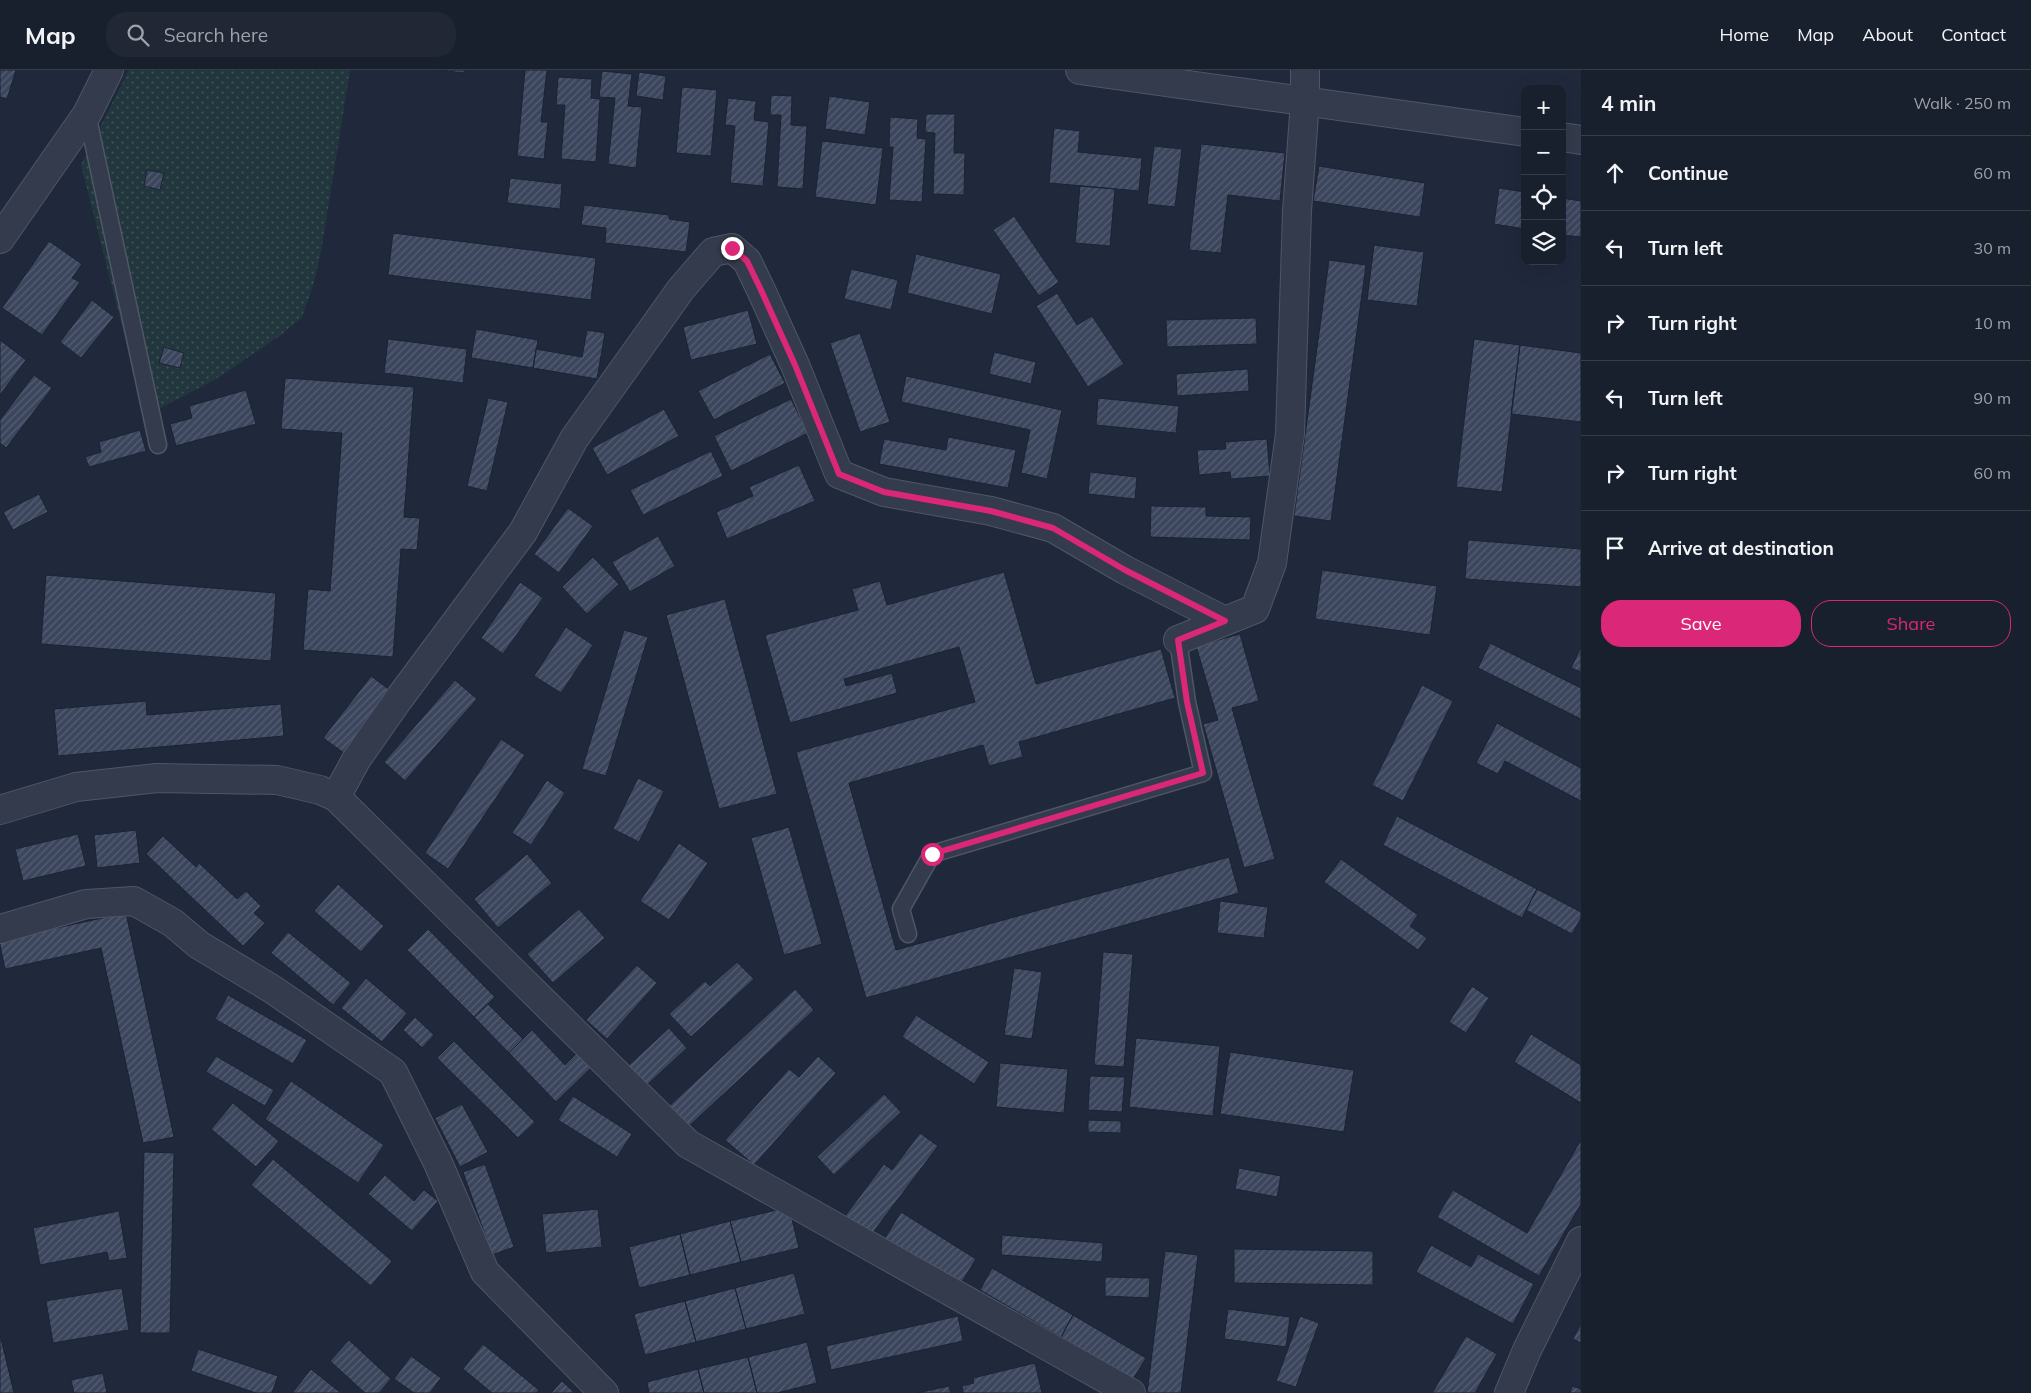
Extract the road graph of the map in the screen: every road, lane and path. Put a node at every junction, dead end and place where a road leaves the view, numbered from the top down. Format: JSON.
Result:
{"nodes":[{"id":1,"x":109,"y":70,"type":"edge"},
{"id":2,"x":1080,"y":70,"type":"edge"},
{"id":3,"x":1305,"y":70,"type":"edge"},
{"id":4,"x":1305,"y":101,"type":"junction"},
{"id":5,"x":87,"y":114,"type":"junction"},
{"id":6,"x":1521,"y":131,"type":"edge"},
{"id":7,"x":1566,"y":138,"type":"edge"},
{"id":8,"x":1581,"y":140,"type":"edge"},
{"id":9,"x":0,"y":239,"type":"edge"},
{"id":10,"x":158,"y":446,"type":"dead end"},
{"id":11,"x":1225,"y":621,"type":"junction"},
{"id":12,"x":1178,"y":640,"type":"joint"},
{"id":13,"x":336,"y":797,"type":"junction"},
{"id":14,"x":0,"y":810,"type":"edge"},
{"id":15,"x":0,"y":929,"type":"edge"},
{"id":16,"x":908,"y":934,"type":"dead end"},
{"id":17,"x":1581,"y":1241,"type":"edge"},
{"id":18,"x":604,"y":1393,"type":"edge"},
{"id":19,"x":1131,"y":1393,"type":"edge"},
{"id":20,"x":1509,"y":1393,"type":"edge"}],
"edges":[{"from":1,"to":5,"type":"street"},
{"from":2,"to":4,"type":"street"},
{"from":3,"to":4,"type":"street"},
{"from":4,"to":6,"type":"street"},
{"from":4,"to":11,"type":"street"},
{"from":5,"to":9,"type":"street"},
{"from":5,"to":10,"type":"lane"},
{"from":7,"to":8,"type":"street"},
{"from":11,"to":12,"type":"street"},
{"from":11,"to":13,"type":"street"},
{"from":12,"to":16,"type":"lane"},
{"from":13,"to":14,"type":"street"},
{"from":13,"to":19,"type":"street"},
{"from":15,"to":18,"type":"street"},
{"from":17,"to":20,"type":"street"}]}
